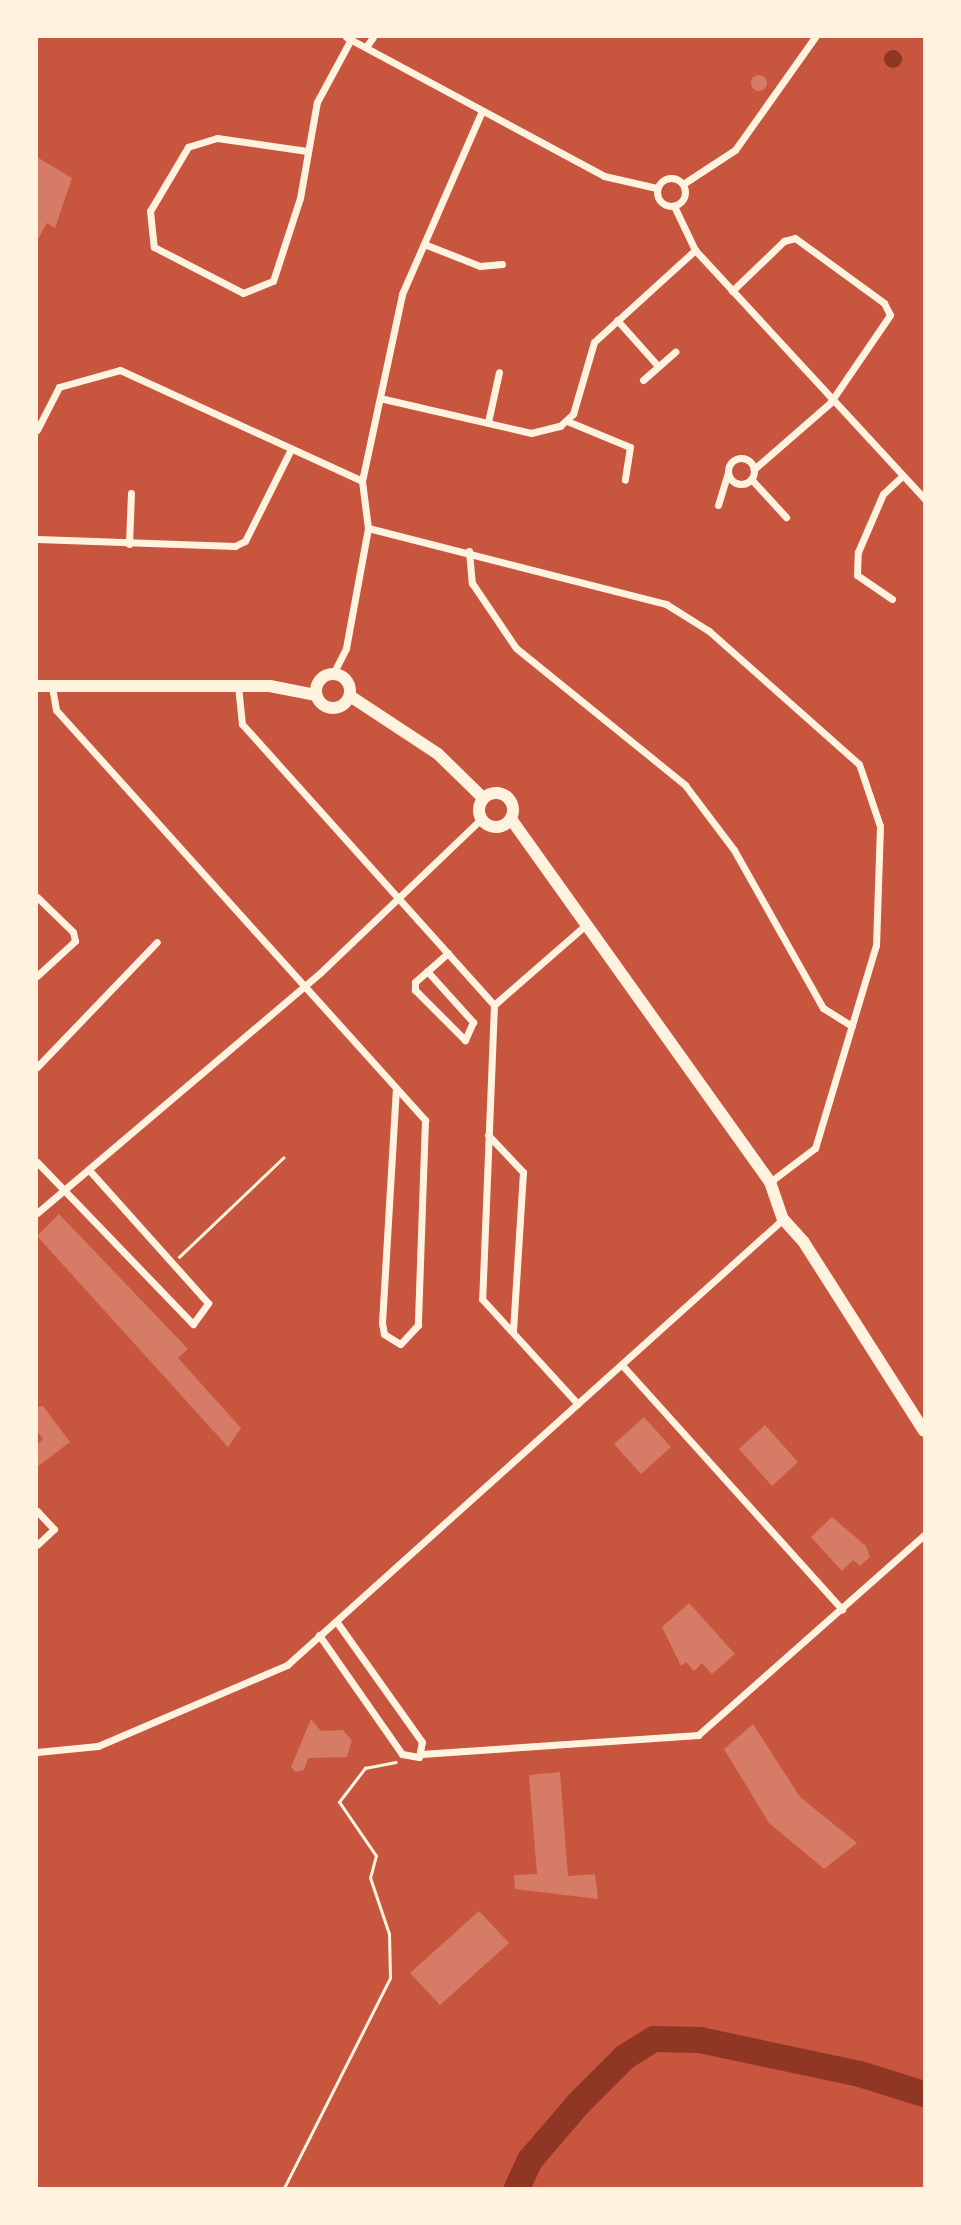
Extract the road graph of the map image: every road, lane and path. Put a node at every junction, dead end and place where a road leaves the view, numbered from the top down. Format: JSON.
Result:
{"nodes":[{"id":1,"x":373,"y":37,"type":"edge"},
{"id":2,"x":815,"y":37,"type":"edge"},
{"id":3,"x":348,"y":38,"type":"edge"},
{"id":4,"x":366,"y":47,"type":"junction"},
{"id":5,"x":482,"y":111,"type":"junction"},
{"id":6,"x":307,"y":151,"type":"junction"},
{"id":7,"x":683,"y":184,"type":"junction"},
{"id":8,"x":657,"y":188,"type":"junction"},
{"id":9,"x":674,"y":206,"type":"junction"},
{"id":10,"x":424,"y":244,"type":"junction"},
{"id":11,"x":695,"y":250,"type":"junction"},
{"id":12,"x":502,"y":264,"type":"dead end"},
{"id":13,"x":732,"y":291,"type":"junction"},
{"id":14,"x":617,"y":320,"type":"junction"},
{"id":15,"x":675,"y":352,"type":"dead end"},
{"id":16,"x":659,"y":366,"type":"junction"},
{"id":17,"x":499,"y":372,"type":"dead end"},
{"id":18,"x":643,"y":380,"type":"dead end"},
{"id":19,"x":384,"y":399,"type":"junction"},
{"id":20,"x":830,"y":403,"type":"junction"},
{"id":21,"x":567,"y":421,"type":"junction"},
{"id":22,"x":488,"y":422,"type":"junction"},
{"id":23,"x":37,"y":430,"type":"edge"},
{"id":24,"x":290,"y":451,"type":"junction"},
{"id":25,"x":754,"y":470,"type":"junction"},
{"id":26,"x":728,"y":472,"type":"junction"},
{"id":27,"x":900,"y":478,"type":"junction"},
{"id":28,"x":751,"y":479,"type":"junction"},
{"id":29,"x":625,"y":480,"type":"dead end"},
{"id":30,"x":362,"y":481,"type":"junction"},
{"id":31,"x":131,"y":493,"type":"dead end"},
{"id":32,"x":923,"y":494,"type":"edge"},
{"id":33,"x":718,"y":505,"type":"dead end"},
{"id":34,"x":786,"y":517,"type":"dead end"},
{"id":35,"x":368,"y":528,"type":"junction"},
{"id":36,"x":37,"y":539,"type":"edge"},
{"id":37,"x":129,"y":544,"type":"junction"},
{"id":38,"x":469,"y":551,"type":"junction"},
{"id":39,"x":892,"y":599,"type":"dead end"},
{"id":40,"x":333,"y":674,"type":"junction"},
{"id":41,"x":37,"y":686,"type":"edge"},
{"id":42,"x":238,"y":686,"type":"junction"},
{"id":43,"x":52,"y":687,"type":"junction"},
{"id":44,"x":316,"y":695,"type":"junction"},
{"id":45,"x":350,"y":696,"type":"junction"},
{"id":46,"x":484,"y":798,"type":"junction"},
{"id":47,"x":481,"y":819,"type":"junction"},
{"id":48,"x":510,"y":819,"type":"junction"},
{"id":49,"x":37,"y":897,"type":"edge"},
{"id":50,"x":397,"y":898,"type":"junction"},
{"id":51,"x":587,"y":924,"type":"junction"},
{"id":52,"x":158,"y":942,"type":"dead end"},
{"id":53,"x":448,"y":953,"type":"junction"},
{"id":54,"x":427,"y":971,"type":"junction"},
{"id":55,"x":37,"y":976,"type":"edge"},
{"id":56,"x":304,"y":986,"type":"junction"},
{"id":57,"x":494,"y":1005,"type":"junction"},
{"id":58,"x":852,"y":1026,"type":"junction"},
{"id":59,"x":37,"y":1067,"type":"edge"},
{"id":60,"x":396,"y":1090,"type":"junction"},
{"id":61,"x":488,"y":1135,"type":"junction"},
{"id":62,"x":283,"y":1158,"type":"dead end"},
{"id":63,"x":37,"y":1162,"type":"edge"},
{"id":64,"x":90,"y":1171,"type":"junction"},
{"id":65,"x":770,"y":1182,"type":"junction"},
{"id":66,"x":64,"y":1191,"type":"junction"},
{"id":67,"x":37,"y":1213,"type":"edge"},
{"id":68,"x":783,"y":1219,"type":"junction"},
{"id":69,"x":173,"y":1264,"type":"junction"},
{"id":70,"x":513,"y":1330,"type":"junction"},
{"id":71,"x":622,"y":1365,"type":"junction"},
{"id":72,"x":578,"y":1404,"type":"junction"},
{"id":73,"x":924,"y":1431,"type":"edge"},
{"id":74,"x":37,"y":1511,"type":"edge"},
{"id":75,"x":924,"y":1535,"type":"edge"},
{"id":76,"x":37,"y":1545,"type":"edge"},
{"id":77,"x":842,"y":1609,"type":"junction"},
{"id":78,"x":336,"y":1620,"type":"junction"},
{"id":79,"x":319,"y":1635,"type":"junction"},
{"id":80,"x":37,"y":1752,"type":"edge"},
{"id":81,"x":421,"y":1754,"type":"junction"},
{"id":82,"x":409,"y":1759,"type":"junction"},
{"id":83,"x":284,"y":2188,"type":"edge"}],
"edges":[{"from":1,"to":4,"type":"street"},
{"from":2,"to":7,"type":"street"},
{"from":3,"to":4,"type":"street"},
{"from":3,"to":6,"type":"street"},
{"from":4,"to":5,"type":"street"},
{"from":5,"to":8,"type":"street"},
{"from":5,"to":10,"type":"street"},
{"from":6,"to":6,"type":"street"},
{"from":7,"to":8,"type":"street"},
{"from":7,"to":9,"type":"street"},
{"from":8,"to":9,"type":"street"},
{"from":9,"to":11,"type":"street"},
{"from":10,"to":12,"type":"street"},
{"from":10,"to":19,"type":"street"},
{"from":11,"to":13,"type":"street"},
{"from":11,"to":14,"type":"street"},
{"from":13,"to":20,"type":"street"},
{"from":13,"to":20,"type":"street"},
{"from":14,"to":16,"type":"street"},
{"from":14,"to":21,"type":"street"},
{"from":15,"to":16,"type":"street"},
{"from":16,"to":18,"type":"street"},
{"from":17,"to":22,"type":"street"},
{"from":19,"to":22,"type":"street"},
{"from":19,"to":30,"type":"street"},
{"from":20,"to":25,"type":"street"},
{"from":20,"to":27,"type":"street"},
{"from":21,"to":22,"type":"street"},
{"from":21,"to":29,"type":"street"},
{"from":23,"to":24,"type":"street"},
{"from":24,"to":30,"type":"street"},
{"from":24,"to":37,"type":"street"},
{"from":25,"to":26,"type":"street"},
{"from":25,"to":28,"type":"street"},
{"from":26,"to":28,"type":"street"},
{"from":26,"to":33,"type":"street"},
{"from":27,"to":32,"type":"street"},
{"from":27,"to":39,"type":"street"},
{"from":28,"to":34,"type":"street"},
{"from":30,"to":35,"type":"street"},
{"from":31,"to":37,"type":"street"},
{"from":35,"to":38,"type":"street"},
{"from":35,"to":40,"type":"street"},
{"from":36,"to":37,"type":"street"},
{"from":38,"to":58,"type":"street"},
{"from":38,"to":58,"type":"street"},
{"from":40,"to":44,"type":"main road"},
{"from":40,"to":45,"type":"main road"},
{"from":41,"to":43,"type":"main road"},
{"from":42,"to":43,"type":"main road"},
{"from":42,"to":44,"type":"main road"},
{"from":42,"to":50,"type":"street"},
{"from":43,"to":56,"type":"street"},
{"from":44,"to":45,"type":"main road"},
{"from":45,"to":46,"type":"main road"},
{"from":46,"to":47,"type":"main road"},
{"from":46,"to":48,"type":"main road"},
{"from":47,"to":48,"type":"main road"},
{"from":47,"to":50,"type":"street"},
{"from":48,"to":51,"type":"main road"},
{"from":49,"to":55,"type":"street"},
{"from":50,"to":53,"type":"street"},
{"from":50,"to":56,"type":"street"},
{"from":51,"to":57,"type":"street"},
{"from":51,"to":65,"type":"main road"},
{"from":52,"to":59,"type":"street"},
{"from":53,"to":54,"type":"street"},
{"from":53,"to":57,"type":"street"},
{"from":54,"to":54,"type":"street"},
{"from":56,"to":60,"type":"street"},
{"from":56,"to":64,"type":"street"},
{"from":57,"to":61,"type":"street"},
{"from":58,"to":65,"type":"street"},
{"from":60,"to":60,"type":"street"},
{"from":61,"to":70,"type":"street"},
{"from":61,"to":70,"type":"street"},
{"from":62,"to":69,"type":"path"},
{"from":63,"to":66,"type":"street"},
{"from":64,"to":66,"type":"street"},
{"from":64,"to":69,"type":"street"},
{"from":65,"to":68,"type":"main road"},
{"from":66,"to":67,"type":"street"},
{"from":66,"to":69,"type":"street"},
{"from":68,"to":71,"type":"street"},
{"from":68,"to":73,"type":"main road"},
{"from":70,"to":72,"type":"street"},
{"from":71,"to":72,"type":"street"},
{"from":71,"to":77,"type":"street"},
{"from":72,"to":78,"type":"street"},
{"from":74,"to":76,"type":"street"},
{"from":75,"to":77,"type":"street"},
{"from":77,"to":81,"type":"street"},
{"from":78,"to":79,"type":"street"},
{"from":78,"to":81,"type":"street"},
{"from":79,"to":80,"type":"street"},
{"from":79,"to":82,"type":"street"},
{"from":81,"to":82,"type":"street"},
{"from":82,"to":83,"type":"path"}]}
